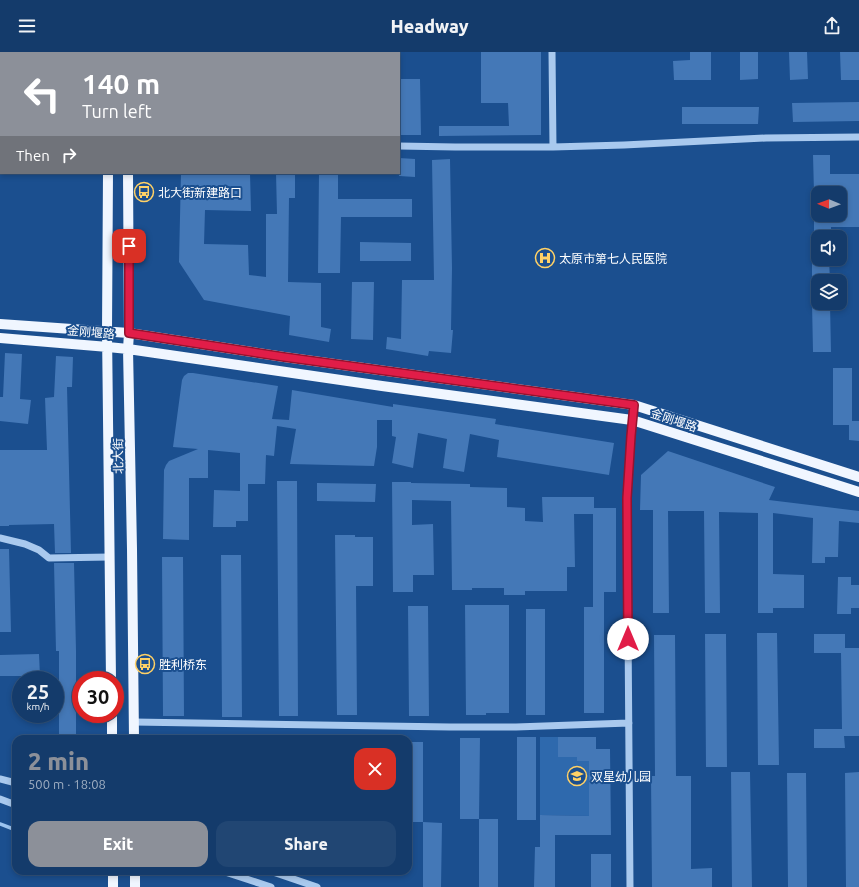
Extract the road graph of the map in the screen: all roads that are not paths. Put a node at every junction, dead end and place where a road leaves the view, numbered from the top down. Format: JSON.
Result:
{"nodes":[{"id":1,"x":552,"y":52,"type":"edge"},
{"id":2,"x":859,"y":137,"type":"edge"},
{"id":3,"x":400,"y":146,"type":"edge"},
{"id":4,"x":553,"y":147,"type":"junction"},
{"id":5,"x":108,"y":174,"type":"edge"},
{"id":6,"x":128,"y":174,"type":"edge"},
{"id":7,"x":0,"y":324,"type":"edge"},
{"id":8,"x":107,"y":331,"type":"junction"},
{"id":9,"x":129,"y":333,"type":"junction"},
{"id":10,"x":0,"y":338,"type":"edge"},
{"id":11,"x":108,"y":346,"type":"junction"},
{"id":12,"x":128,"y":349,"type":"junction"},
{"id":13,"x":634,"y":405,"type":"junction"},
{"id":14,"x":632,"y":420,"type":"junction"},
{"id":15,"x":859,"y":477,"type":"edge"},
{"id":16,"x":859,"y":492,"type":"edge"},
{"id":17,"x":0,"y":538,"type":"edge"},
{"id":18,"x":110,"y":557,"type":"junction"},
{"id":19,"x":112,"y":671,"type":"edge"},
{"id":20,"x":134,"y":722,"type":"junction"},
{"id":21,"x":112,"y":723,"type":"edge"},
{"id":22,"x":629,"y":723,"type":"junction"},
{"id":23,"x":112,"y":735,"type":"edge"},
{"id":24,"x":134,"y":735,"type":"edge"},
{"id":25,"x":0,"y":780,"type":"edge"},
{"id":26,"x":12,"y":782,"type":"edge"},
{"id":27,"x":0,"y":799,"type":"edge"},
{"id":28,"x":12,"y":804,"type":"edge"},
{"id":29,"x":113,"y":875,"type":"edge"},
{"id":30,"x":135,"y":875,"type":"edge"},
{"id":31,"x":234,"y":875,"type":"edge"},
{"id":32,"x":282,"y":875,"type":"edge"},
{"id":33,"x":113,"y":887,"type":"edge"},
{"id":34,"x":135,"y":887,"type":"edge"},
{"id":35,"x":271,"y":887,"type":"edge"},
{"id":36,"x":317,"y":887,"type":"edge"},
{"id":37,"x":630,"y":887,"type":"edge"}],
"edges":[{"from":1,"to":4,"type":"street"},
{"from":2,"to":4,"type":"street"},
{"from":3,"to":4,"type":"street"},
{"from":5,"to":8,"type":"main road","name":"北大街"},
{"from":6,"to":9,"type":"main road","name":"北大街"},
{"from":7,"to":8,"type":"main road"},
{"from":8,"to":9,"type":"main road"},
{"from":8,"to":11,"type":"main road","name":"北大街"},
{"from":9,"to":12,"type":"main road","name":"北大街"},
{"from":9,"to":13,"type":"main road"},
{"from":10,"to":11,"type":"main road","name":"金刚堰路"},
{"from":11,"to":12,"type":"main road","name":"金刚堰路"},
{"from":11,"to":18,"type":"main road","name":"北大街"},
{"from":12,"to":14,"type":"main road","name":"金刚堰路"},
{"from":12,"to":20,"type":"main road","name":"北大街"},
{"from":13,"to":14,"type":"street"},
{"from":13,"to":15,"type":"main road"},
{"from":14,"to":16,"type":"main road","name":"金刚堰路"},
{"from":14,"to":22,"type":"street"},
{"from":17,"to":18,"type":"street"},
{"from":18,"to":19,"type":"main road","name":"北大街"},
{"from":20,"to":22,"type":"street"},
{"from":20,"to":24,"type":"main road","name":"北大街"},
{"from":21,"to":23,"type":"main road"},
{"from":22,"to":37,"type":"street"},
{"from":25,"to":26,"type":"street"},
{"from":27,"to":28,"type":"street"},
{"from":29,"to":33,"type":"main road"},
{"from":30,"to":34,"type":"main road"},
{"from":31,"to":35,"type":"street"},
{"from":32,"to":36,"type":"street"}]}
